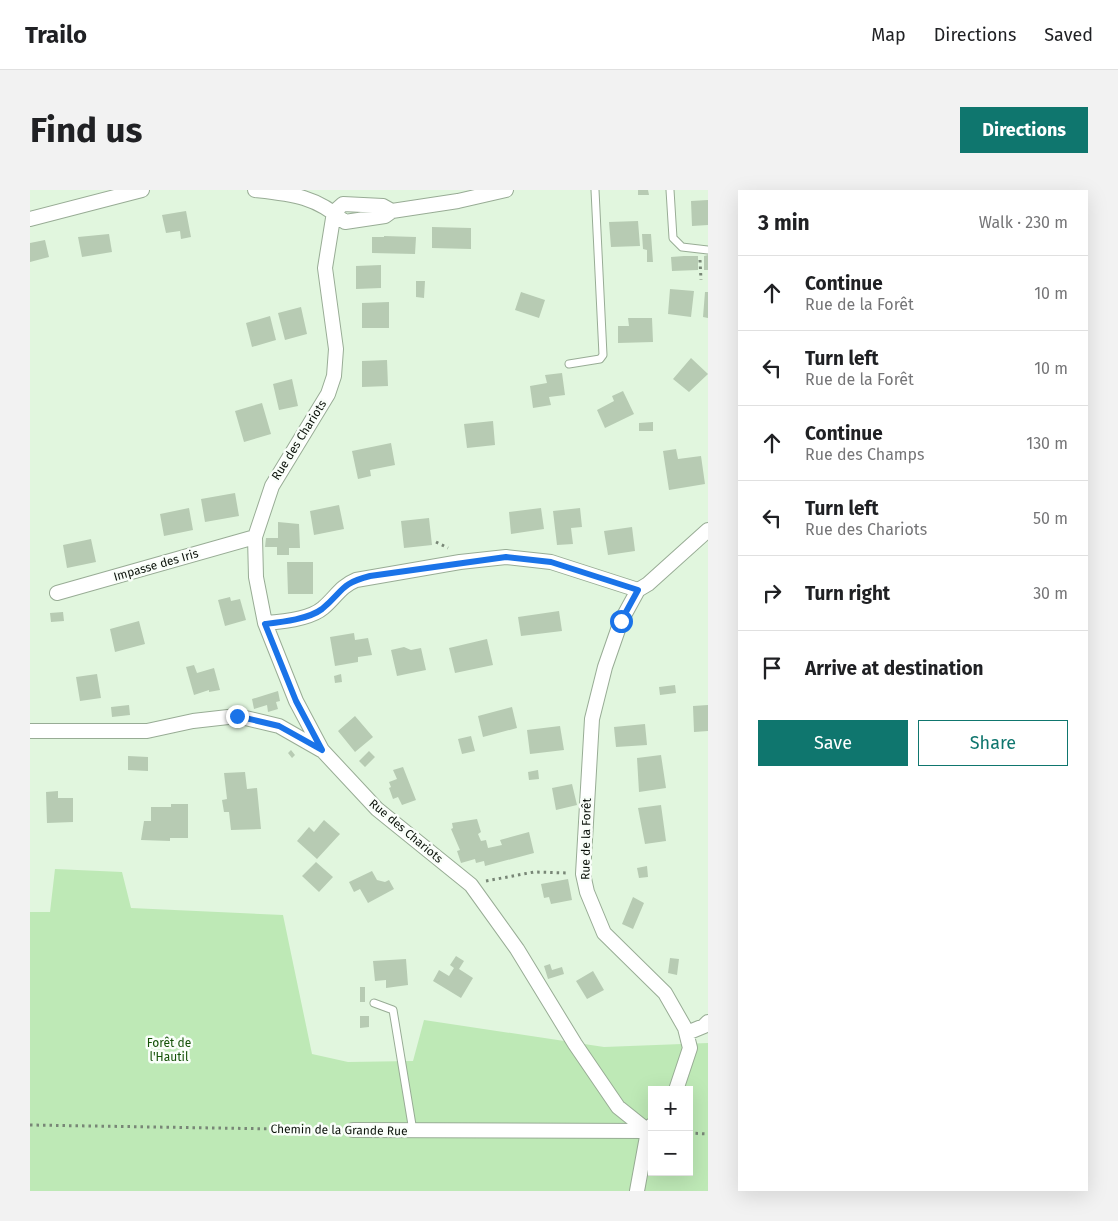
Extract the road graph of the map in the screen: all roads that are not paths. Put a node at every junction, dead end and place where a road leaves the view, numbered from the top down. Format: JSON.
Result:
{"nodes":[{"id":1,"x":142,"y":190,"type":"edge"},
{"id":2,"x":255,"y":190,"type":"edge"},
{"id":3,"x":506,"y":190,"type":"edge"},
{"id":4,"x":595,"y":190,"type":"edge"},
{"id":5,"x":670,"y":190,"type":"edge"},
{"id":6,"x":478,"y":193,"type":"edge"},
{"id":7,"x":334,"y":212,"type":"junction"},
{"id":8,"x":30,"y":219,"type":"edge"},
{"id":9,"x":708,"y":250,"type":"edge"},
{"id":10,"x":569,"y":364,"type":"dead end"},
{"id":11,"x":708,"y":530,"type":"edge"},
{"id":12,"x":255,"y":537,"type":"junction"},
{"id":13,"x":638,"y":590,"type":"junction"},
{"id":14,"x":57,"y":592,"type":"dead end"},
{"id":15,"x":265,"y":624,"type":"junction"},
{"id":16,"x":30,"y":731,"type":"edge"},
{"id":17,"x":322,"y":750,"type":"junction"},
{"id":18,"x":374,"y":1003,"type":"dead end"},
{"id":19,"x":708,"y":1022,"type":"edge"},
{"id":20,"x":687,"y":1033,"type":"junction"},
{"id":21,"x":677,"y":1086,"type":"edge"},
{"id":22,"x":648,"y":1127,"type":"edge"},
{"id":23,"x":648,"y":1128,"type":"edge"},
{"id":24,"x":353,"y":1130,"type":"road end"},
{"id":25,"x":413,"y":1131,"type":"junction"},
{"id":26,"x":649,"y":1131,"type":"edge"},
{"id":27,"x":637,"y":1191,"type":"edge"}],
"edges":[{"from":1,"to":8,"type":"street"},
{"from":2,"to":7,"type":"street"},
{"from":3,"to":6,"type":"street"},
{"from":4,"to":10,"type":"lane"},
{"from":5,"to":9,"type":"lane"},
{"from":6,"to":7,"type":"street"},
{"from":7,"to":12,"type":"street","name":"Rue des Chariots"},
{"from":11,"to":13,"type":"street","name":"Rue de la Forêt"},
{"from":12,"to":14,"type":"street","name":"Impasse des Iris"},
{"from":12,"to":15,"type":"street","name":"Rue des Chariots"},
{"from":13,"to":15,"type":"street"},
{"from":13,"to":20,"type":"street","name":"Rue de la Forêt"},
{"from":15,"to":17,"type":"street","name":"Rue des Chariots"},
{"from":16,"to":17,"type":"street"},
{"from":17,"to":22,"type":"street","name":"Rue des Chariots"},
{"from":18,"to":25,"type":"lane"},
{"from":19,"to":20,"type":"street"},
{"from":20,"to":21,"type":"street","name":"Rue de la Forêt"},
{"from":23,"to":25,"type":"street","name":"Chemin de la Grande Rue"},
{"from":24,"to":25,"type":"street","name":"Chemin de la Grande Rue"},
{"from":26,"to":27,"type":"street"}]}
